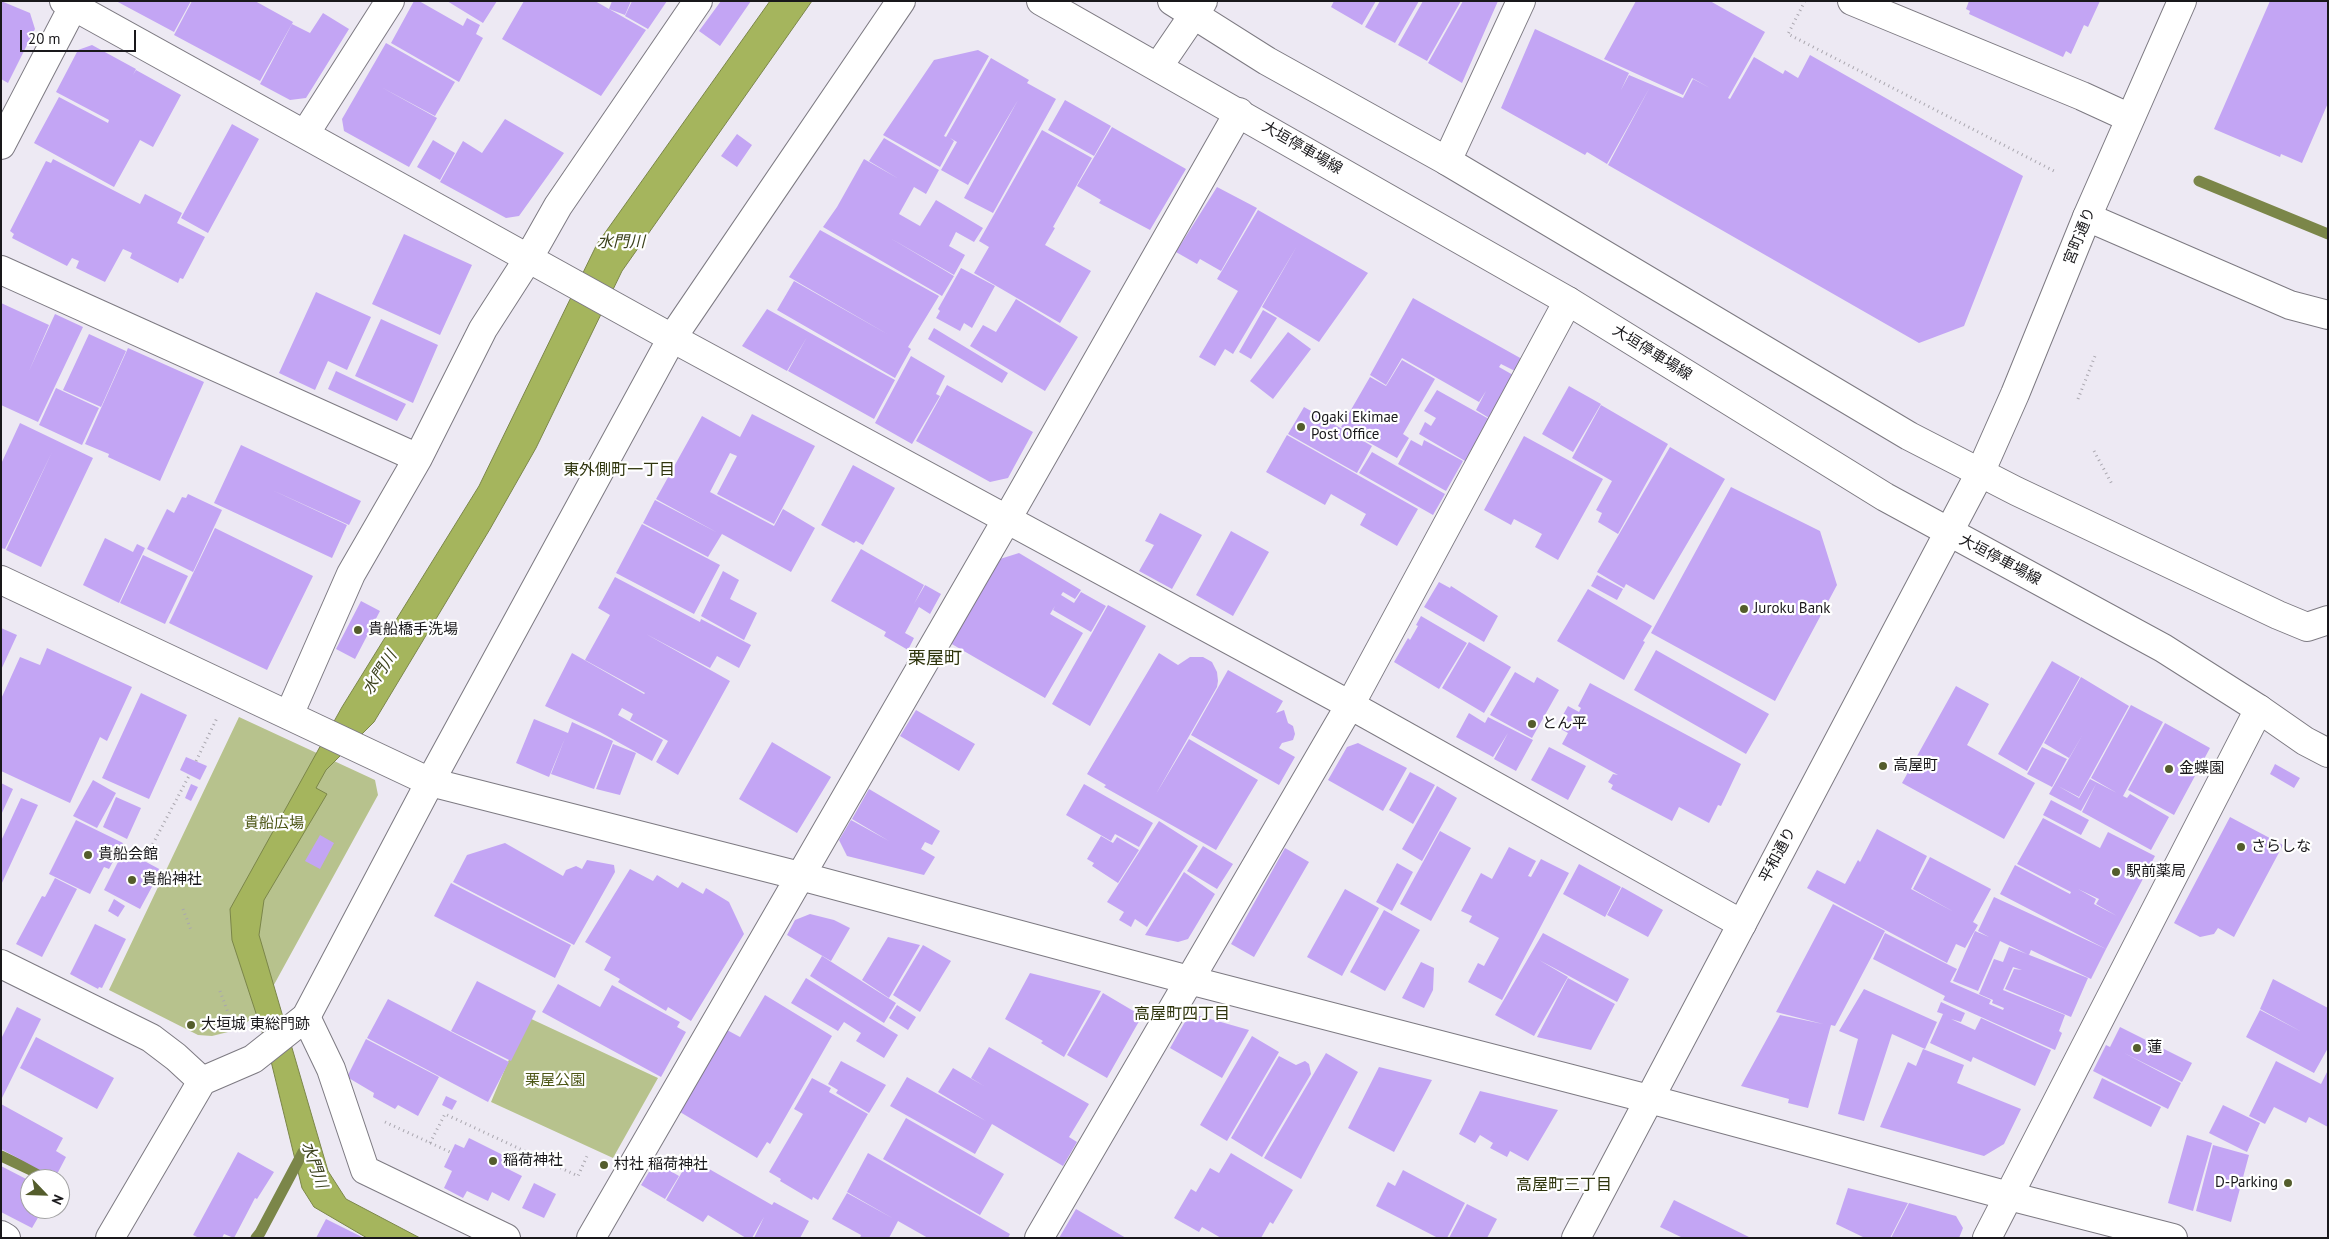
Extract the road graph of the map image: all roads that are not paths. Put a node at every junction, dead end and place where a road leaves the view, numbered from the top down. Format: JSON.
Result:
{"nodes":[{"id":1,"x":390,"y":1,"type":"edge"},
{"id":2,"x":698,"y":1,"type":"edge"},
{"id":3,"x":901,"y":1,"type":"edge"},
{"id":4,"x":1042,"y":1,"type":"edge"},
{"id":5,"x":1172,"y":1,"type":"edge"},
{"id":6,"x":1521,"y":1,"type":"edge"},
{"id":7,"x":1852,"y":1,"type":"edge"},
{"id":8,"x":2182,"y":1,"type":"edge"},
{"id":9,"x":71,"y":3,"type":"edge"},
{"id":10,"x":1199,"y":8,"type":"edge"},
{"id":11,"x":1158,"y":67,"type":"junction"},
{"id":12,"x":1239,"y":112,"type":"junction"},
{"id":13,"x":2130,"y":118,"type":"junction"},
{"id":14,"x":305,"y":134,"type":"junction"},
{"id":15,"x":1,"y":145,"type":"edge"},
{"id":16,"x":1447,"y":161,"type":"junction"},
{"id":17,"x":2087,"y":217,"type":"junction"},
{"id":18,"x":528,"y":259,"type":"junction"},
{"id":19,"x":1,"y":270,"type":"edge"},
{"id":20,"x":1568,"y":301,"type":"junction"},
{"id":21,"x":2328,"y":315,"type":"edge"},
{"id":22,"x":672,"y":338,"type":"junction"},
{"id":23,"x":418,"y":458,"type":"junction"},
{"id":24,"x":1980,"y":472,"type":"junction"},
{"id":25,"x":1007,"y":519,"type":"junction"},
{"id":26,"x":1948,"y":532,"type":"junction"},
{"id":27,"x":1,"y":580,"type":"edge"},
{"id":28,"x":2328,"y":620,"type":"edge"},
{"id":29,"x":1350,"y":705,"type":"junction"},
{"id":30,"x":2260,"y":709,"type":"junction"},
{"id":31,"x":289,"y":715,"type":"junction"},
{"id":32,"x":2328,"y":753,"type":"edge"},
{"id":33,"x":430,"y":782,"type":"junction"},
{"id":34,"x":800,"y":876,"type":"junction"},
{"id":35,"x":1742,"y":924,"type":"junction"},
{"id":36,"x":1,"y":964,"type":"edge"},
{"id":37,"x":1189,"y":980,"type":"junction"},
{"id":38,"x":306,"y":1017,"type":"junction"},
{"id":39,"x":202,"y":1081,"type":"junction"},
{"id":40,"x":1650,"y":1099,"type":"junction"},
{"id":41,"x":2009,"y":1196,"type":"junction"},
{"id":42,"x":1,"y":1236,"type":"edge"},
{"id":43,"x":6,"y":1238,"type":"edge"},
{"id":44,"x":110,"y":1238,"type":"edge"},
{"id":45,"x":506,"y":1238,"type":"edge"},
{"id":46,"x":591,"y":1238,"type":"edge"},
{"id":47,"x":1039,"y":1238,"type":"edge"},
{"id":48,"x":1576,"y":1238,"type":"edge"},
{"id":49,"x":1987,"y":1238,"type":"edge"},
{"id":50,"x":2173,"y":1238,"type":"edge"}],
"edges":[{"from":1,"to":14,"type":"street"},
{"from":2,"to":18,"type":"street"},
{"from":3,"to":22,"type":"street"},
{"from":4,"to":11,"type":"street","name":"大垣停車場線"},
{"from":5,"to":10,"type":"street"},
{"from":6,"to":16,"type":"street"},
{"from":7,"to":13,"type":"street"},
{"from":8,"to":13,"type":"street","name":"宮町通り"},
{"from":9,"to":14,"type":"street"},
{"from":9,"to":15,"type":"street"},
{"from":10,"to":11,"type":"street"},
{"from":10,"to":16,"type":"street"},
{"from":11,"to":12,"type":"street","name":"大垣停車場線"},
{"from":12,"to":20,"type":"street","name":"大垣停車場線"},
{"from":12,"to":25,"type":"street"},
{"from":13,"to":17,"type":"street","name":"宮町通り"},
{"from":14,"to":18,"type":"street"},
{"from":16,"to":24,"type":"street"},
{"from":17,"to":21,"type":"street"},
{"from":17,"to":24,"type":"street","name":"宮町通り"},
{"from":18,"to":22,"type":"street"},
{"from":18,"to":23,"type":"street"},
{"from":19,"to":23,"type":"street"},
{"from":20,"to":26,"type":"street","name":"大垣停車場線"},
{"from":20,"to":29,"type":"street"},
{"from":22,"to":25,"type":"street"},
{"from":22,"to":33,"type":"street"},
{"from":23,"to":31,"type":"street"},
{"from":24,"to":26,"type":"street","name":"平和通り"},
{"from":24,"to":28,"type":"street"},
{"from":25,"to":29,"type":"street"},
{"from":25,"to":34,"type":"street"},
{"from":26,"to":30,"type":"street","name":"大垣停車場線"},
{"from":26,"to":35,"type":"street","name":"平和通り"},
{"from":27,"to":31,"type":"street"},
{"from":29,"to":35,"type":"street"},
{"from":29,"to":37,"type":"street"},
{"from":30,"to":32,"type":"street","name":"大垣停車場線"},
{"from":30,"to":41,"type":"street"},
{"from":31,"to":33,"type":"street"},
{"from":33,"to":34,"type":"street"},
{"from":33,"to":38,"type":"street"},
{"from":34,"to":37,"type":"street"},
{"from":34,"to":46,"type":"street"},
{"from":35,"to":40,"type":"street","name":"平和通り"},
{"from":36,"to":39,"type":"street"},
{"from":37,"to":40,"type":"street"},
{"from":37,"to":47,"type":"street"},
{"from":38,"to":39,"type":"street"},
{"from":38,"to":45,"type":"street"},
{"from":39,"to":44,"type":"street"},
{"from":40,"to":41,"type":"street"},
{"from":40,"to":48,"type":"street","name":"平和通り"},
{"from":41,"to":49,"type":"street"},
{"from":41,"to":50,"type":"street"},
{"from":42,"to":43,"type":"street"}]}
